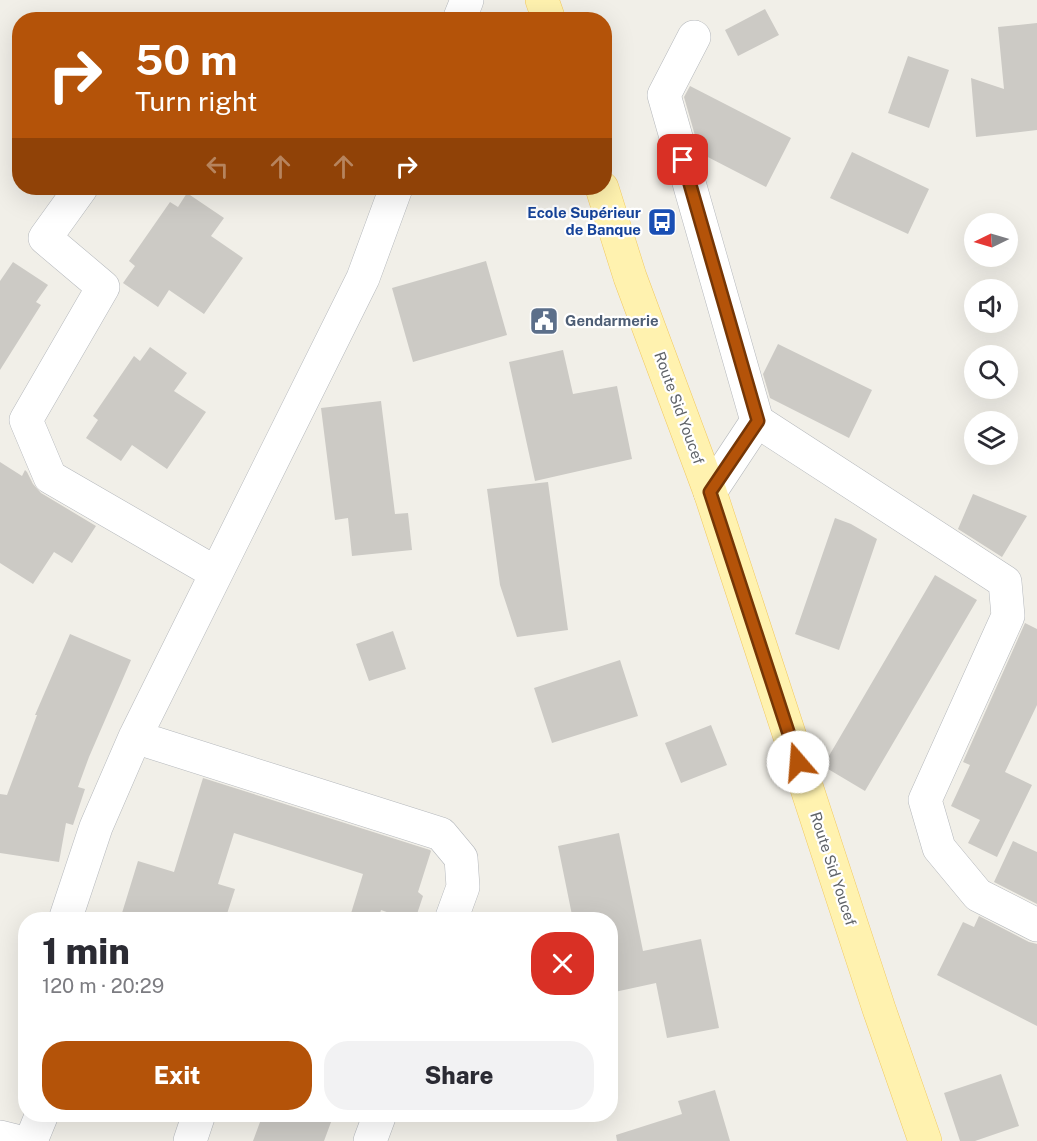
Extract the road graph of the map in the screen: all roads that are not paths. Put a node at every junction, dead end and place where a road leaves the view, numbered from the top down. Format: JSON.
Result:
{"nodes":[{"id":1,"x":694,"y":37,"type":"dead end"},
{"id":2,"x":76,"y":195,"type":"edge"},
{"id":3,"x":393,"y":195,"type":"edge"},
{"id":4,"x":604,"y":195,"type":"edge"},
{"id":5,"x":758,"y":421,"type":"junction"},
{"id":6,"x":710,"y":492,"type":"junction"},
{"id":7,"x":216,"y":573,"type":"junction"},
{"id":8,"x":135,"y":737,"type":"junction"},
{"id":9,"x":68,"y":912,"type":"edge"},
{"id":10,"x":455,"y":912,"type":"edge"},
{"id":11,"x":1037,"y":925,"type":"edge"},
{"id":12,"x":39,"y":1122,"type":"edge"},
{"id":13,"x":196,"y":1122,"type":"edge"},
{"id":14,"x":377,"y":1122,"type":"edge"},
{"id":15,"x":0,"y":1137,"type":"edge"},
{"id":16,"x":16,"y":1141,"type":"edge"},
{"id":17,"x":31,"y":1141,"type":"edge"},
{"id":18,"x":190,"y":1141,"type":"edge"},
{"id":19,"x":370,"y":1141,"type":"edge"},
{"id":20,"x":925,"y":1141,"type":"edge"}],
"edges":[{"from":1,"to":5,"type":"street"},
{"from":2,"to":7,"type":"street"},
{"from":3,"to":7,"type":"street"},
{"from":4,"to":6,"type":"main road","name":"Route Sid Youcef"},
{"from":5,"to":6,"type":"street"},
{"from":5,"to":11,"type":"street"},
{"from":6,"to":20,"type":"main road","name":"Route Sid Youcef"},
{"from":7,"to":8,"type":"street"},
{"from":8,"to":9,"type":"street"},
{"from":8,"to":10,"type":"street"},
{"from":12,"to":17,"type":"street"},
{"from":13,"to":18,"type":"street"},
{"from":14,"to":19,"type":"street"},
{"from":15,"to":16,"type":"street"}]}
